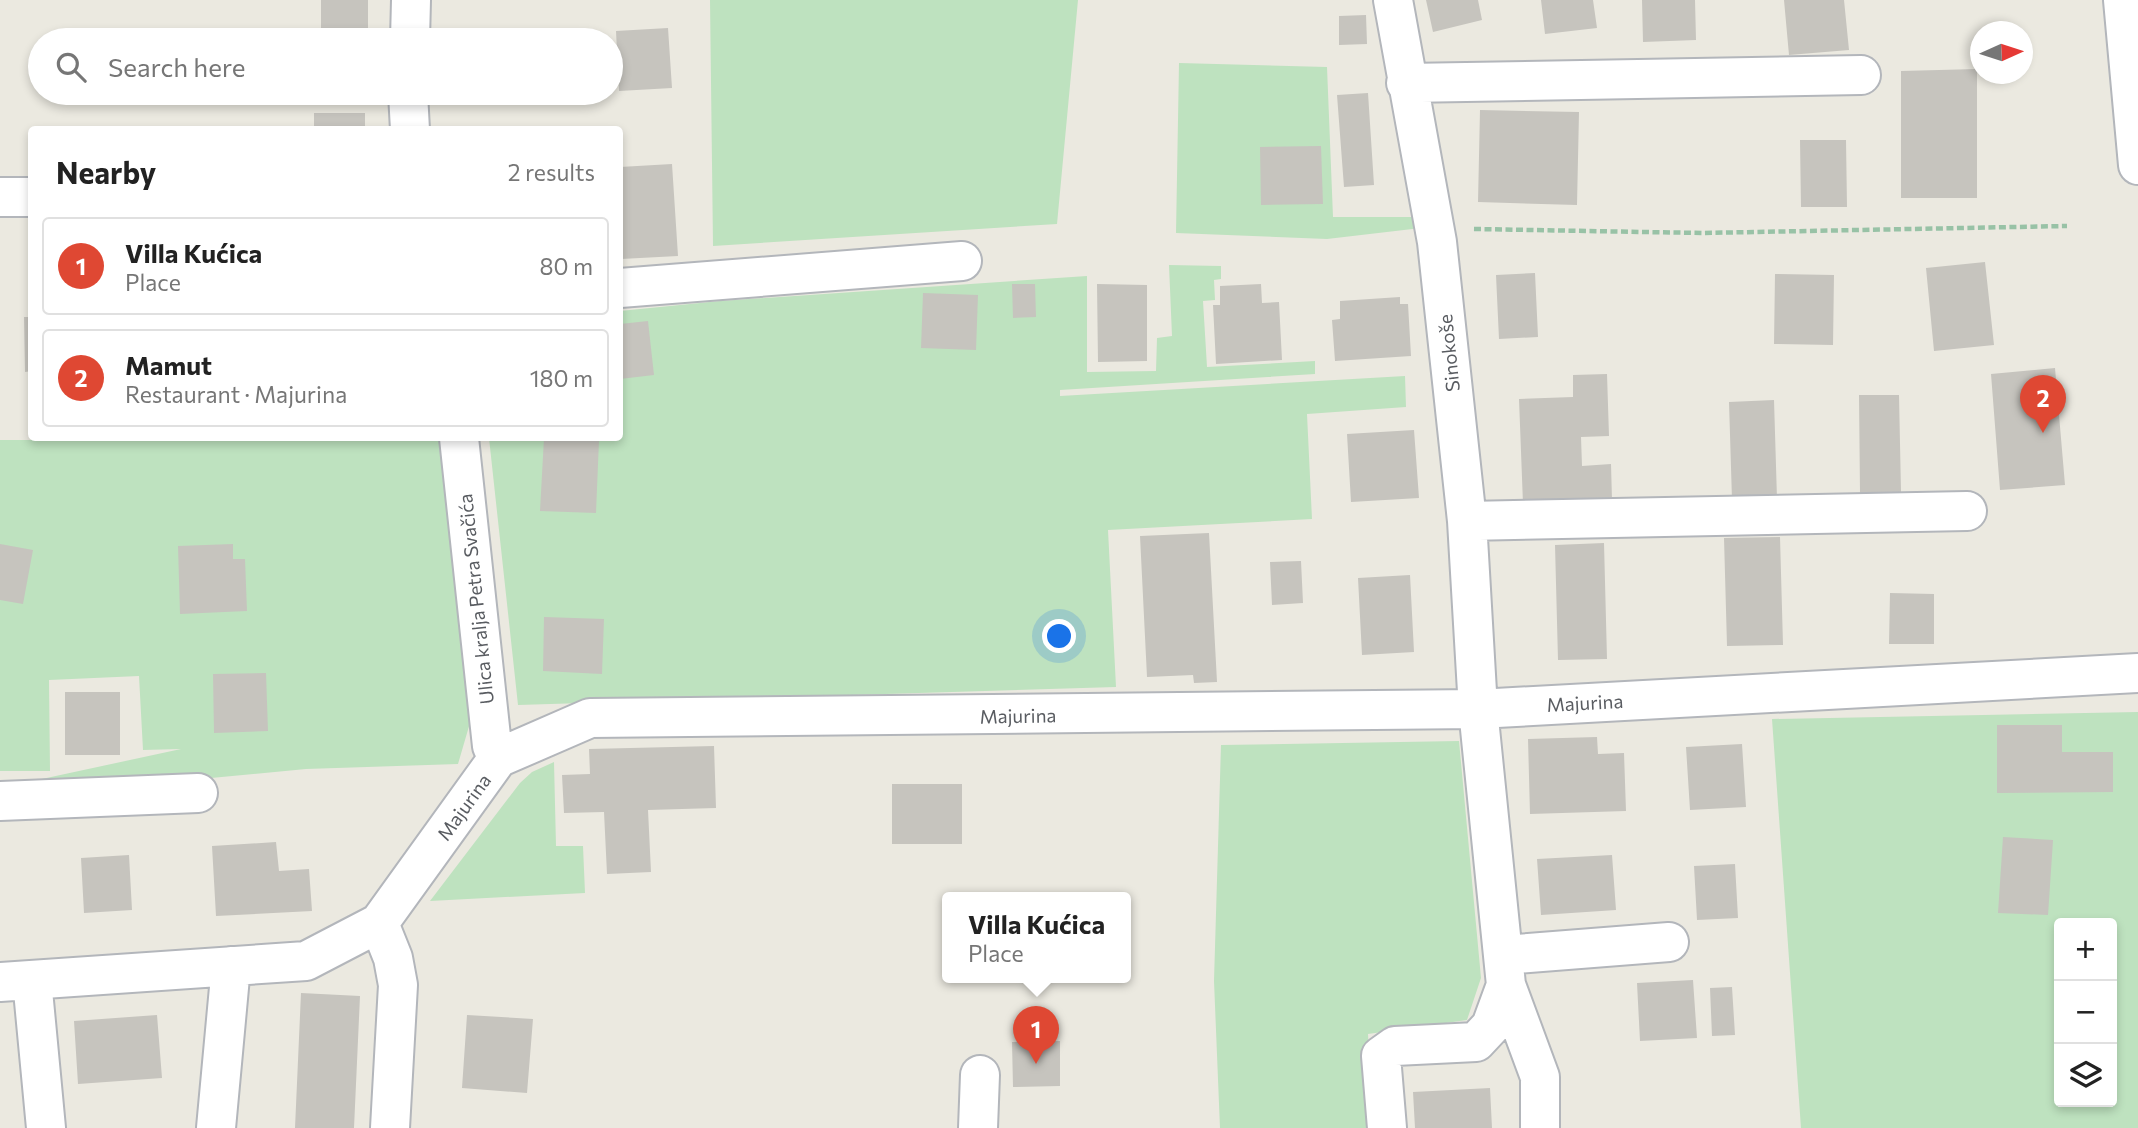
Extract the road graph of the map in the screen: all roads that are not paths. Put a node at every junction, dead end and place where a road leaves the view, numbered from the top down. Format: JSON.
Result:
{"nodes":[{"id":1,"x":411,"y":0,"type":"edge"},
{"id":2,"x":1393,"y":0,"type":"edge"},
{"id":3,"x":2123,"y":0,"type":"edge"},
{"id":4,"x":410,"y":28,"type":"edge"},
{"id":5,"x":1861,"y":75,"type":"dead end"},
{"id":6,"x":1406,"y":83,"type":"junction"},
{"id":7,"x":409,"y":105,"type":"edge"},
{"id":8,"x":410,"y":126,"type":"edge"},
{"id":9,"x":2138,"y":165,"type":"edge"},
{"id":10,"x":0,"y":197,"type":"edge"},
{"id":11,"x":28,"y":197,"type":"edge"},
{"id":12,"x":962,"y":261,"type":"dead end"},
{"id":13,"x":623,"y":288,"type":"edge"},
{"id":14,"x":459,"y":441,"type":"edge"},
{"id":15,"x":1967,"y":511,"type":"dead end"},
{"id":16,"x":1467,"y":521,"type":"junction"},
{"id":17,"x":2138,"y":673,"type":"edge"},
{"id":18,"x":1478,"y":709,"type":"junction"},
{"id":19,"x":498,"y":758,"type":"junction"},
{"id":20,"x":198,"y":793,"type":"dead end"},
{"id":21,"x":0,"y":801,"type":"edge"},
{"id":22,"x":379,"y":923,"type":"junction"},
{"id":23,"x":1669,"y":942,"type":"dead end"},
{"id":24,"x":231,"y":966,"type":"junction"},
{"id":25,"x":1504,"y":970,"type":"junction"},
{"id":26,"x":16,"y":981,"type":"edge"},
{"id":27,"x":980,"y":1075,"type":"dead end"},
{"id":28,"x":46,"y":1128,"type":"edge"},
{"id":29,"x":216,"y":1128,"type":"edge"},
{"id":30,"x":390,"y":1128,"type":"edge"},
{"id":31,"x":978,"y":1128,"type":"edge"},
{"id":32,"x":1387,"y":1128,"type":"edge"},
{"id":33,"x":1540,"y":1128,"type":"edge"}],
"edges":[{"from":1,"to":4,"type":"street"},
{"from":2,"to":6,"type":"street","name":"Sinokoše"},
{"from":3,"to":9,"type":"street"},
{"from":5,"to":6,"type":"street"},
{"from":6,"to":16,"type":"street","name":"Sinokoše"},
{"from":7,"to":8,"type":"street"},
{"from":10,"to":11,"type":"street"},
{"from":12,"to":13,"type":"street"},
{"from":14,"to":19,"type":"street","name":"Ulica kralja Petra Svačića"},
{"from":15,"to":16,"type":"street"},
{"from":16,"to":18,"type":"street","name":"Sinokoše"},
{"from":17,"to":18,"type":"street","name":"Majurina"},
{"from":18,"to":19,"type":"street","name":"Majurina"},
{"from":18,"to":25,"type":"street","name":"Sinokoše"},
{"from":19,"to":22,"type":"street","name":"Majurina"},
{"from":20,"to":21,"type":"street"},
{"from":22,"to":24,"type":"street","name":"Majurina"},
{"from":22,"to":30,"type":"street"},
{"from":23,"to":25,"type":"street"},
{"from":24,"to":26,"type":"street","name":"Majurina"},
{"from":24,"to":29,"type":"street"},
{"from":25,"to":32,"type":"street"},
{"from":25,"to":33,"type":"street"},
{"from":26,"to":28,"type":"street"},
{"from":27,"to":31,"type":"street"}]}
